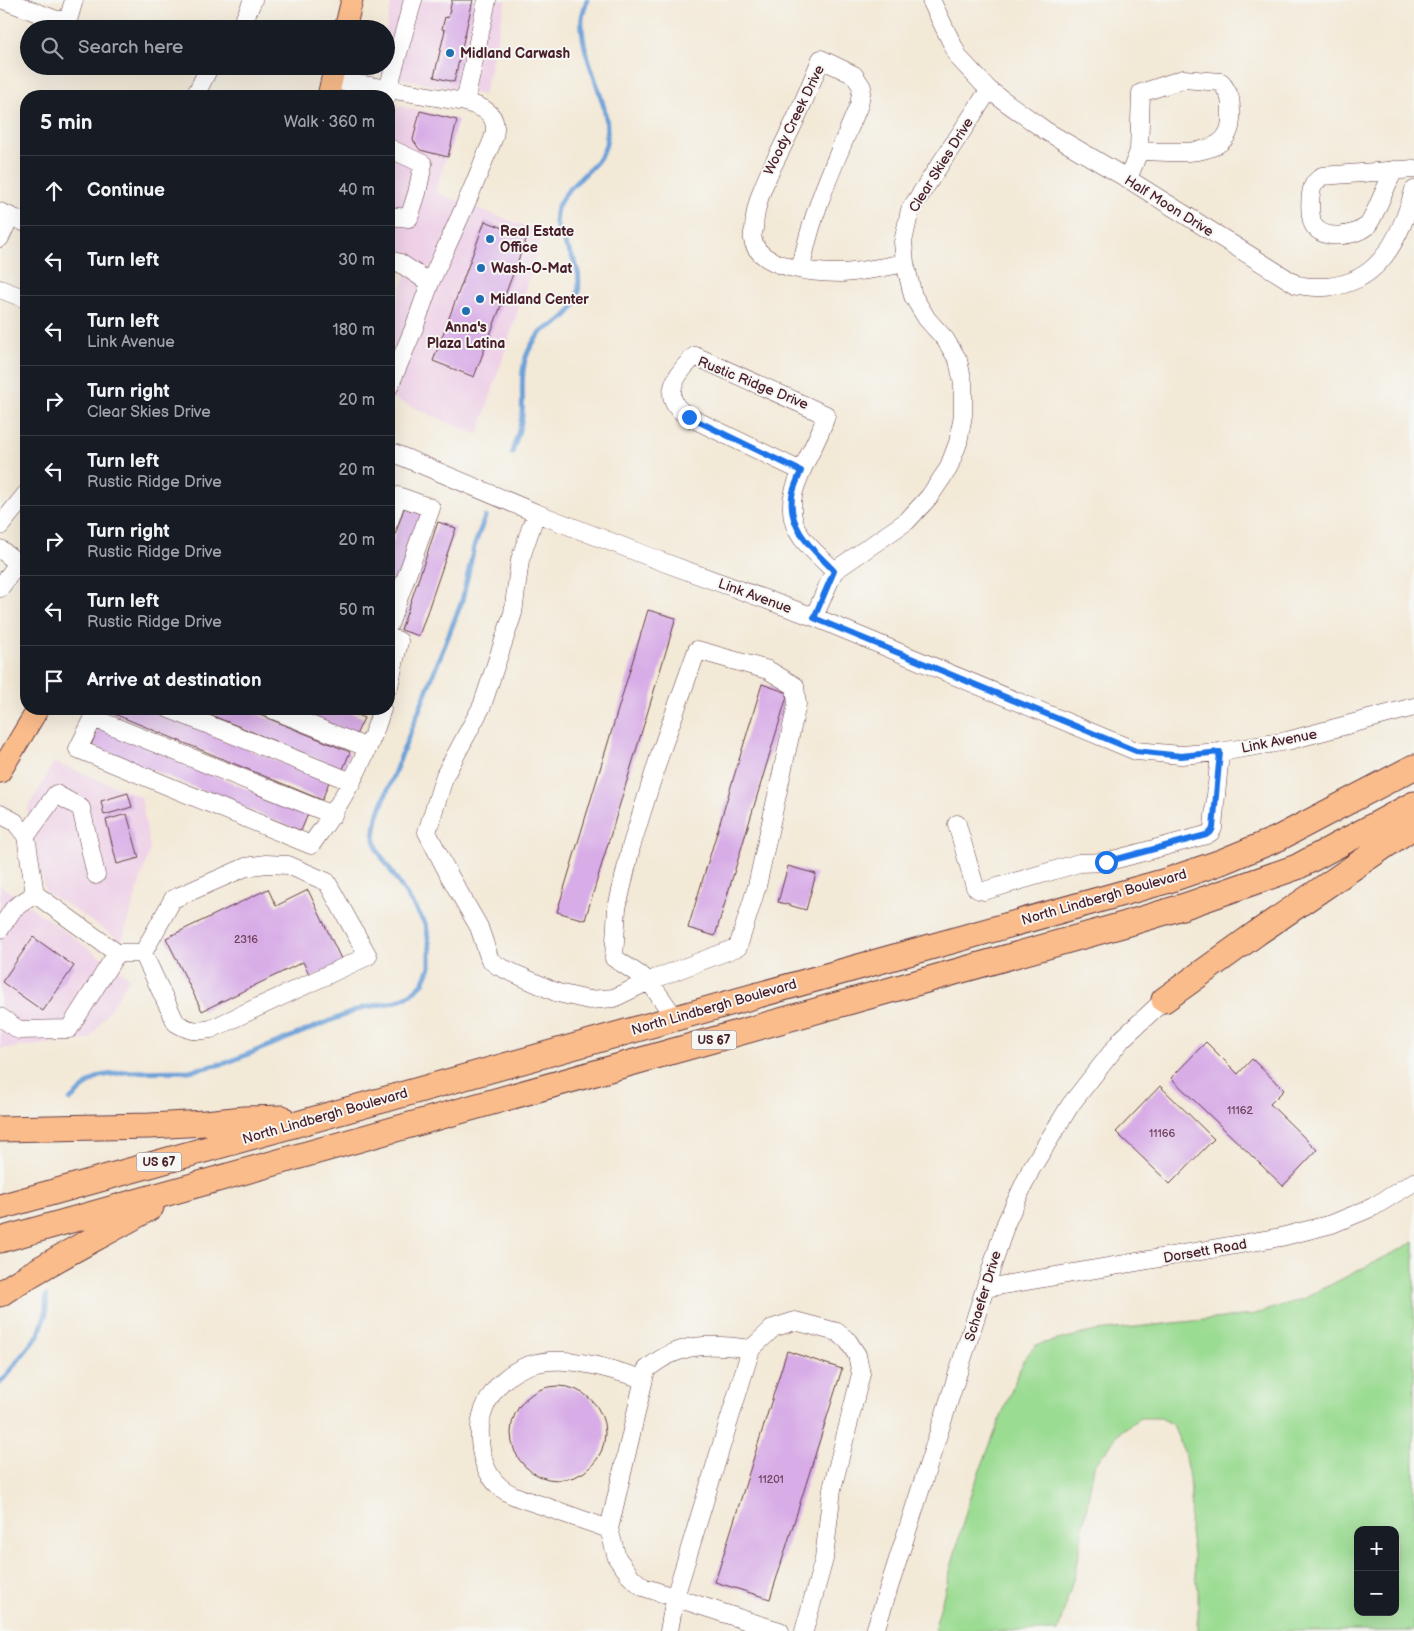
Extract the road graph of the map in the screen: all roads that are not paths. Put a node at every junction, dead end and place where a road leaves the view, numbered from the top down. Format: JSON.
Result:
{"nodes":[{"id":1,"x":4,"y":0,"type":"edge"},
{"id":2,"x":74,"y":0,"type":"edge"},
{"id":3,"x":253,"y":0,"type":"edge"},
{"id":4,"x":352,"y":0,"type":"edge"},
{"id":5,"x":413,"y":0,"type":"edge"},
{"id":6,"x":487,"y":0,"type":"edge"},
{"id":7,"x":931,"y":0,"type":"edge"},
{"id":8,"x":55,"y":20,"type":"edge"},
{"id":9,"x":61,"y":20,"type":"edge"},
{"id":10,"x":244,"y":20,"type":"edge"},
{"id":11,"x":347,"y":20,"type":"edge"},
{"id":12,"x":395,"y":67,"type":"edge"},
{"id":13,"x":206,"y":75,"type":"edge"},
{"id":14,"x":393,"y":75,"type":"edge"},
{"id":15,"x":332,"y":81,"type":"edge"},
{"id":16,"x":198,"y":90,"type":"edge"},
{"id":17,"x":374,"y":90,"type":"edge"},
{"id":18,"x":389,"y":90,"type":"edge"},
{"id":19,"x":989,"y":90,"type":"junction"},
{"id":20,"x":395,"y":94,"type":"edge"},
{"id":21,"x":465,"y":102,"type":"junction"},
{"id":22,"x":395,"y":151,"type":"edge"},
{"id":23,"x":1139,"y":151,"type":"junction"},
{"id":24,"x":1414,"y":169,"type":"edge"},
{"id":25,"x":1394,"y":170,"type":"junction"},
{"id":26,"x":1128,"y":179,"type":"junction"},
{"id":27,"x":1414,"y":190,"type":"edge"},
{"id":28,"x":395,"y":217,"type":"edge"},
{"id":29,"x":12,"y":218,"type":"edge"},
{"id":30,"x":0,"y":238,"type":"edge"},
{"id":31,"x":395,"y":262,"type":"edge"},
{"id":32,"x":905,"y":263,"type":"junction"},
{"id":33,"x":801,"y":269,"type":"junction"},
{"id":34,"x":430,"y":283,"type":"junction"},
{"id":35,"x":0,"y":289,"type":"edge"},
{"id":36,"x":20,"y":297,"type":"edge"},
{"id":37,"x":395,"y":373,"type":"edge"},
{"id":38,"x":395,"y":454,"type":"edge"},
{"id":39,"x":801,"y":471,"type":"junction"},
{"id":40,"x":20,"y":501,"type":"edge"},
{"id":41,"x":395,"y":505,"type":"edge"},
{"id":42,"x":536,"y":513,"type":"junction"},
{"id":43,"x":0,"y":526,"type":"edge"},
{"id":44,"x":0,"y":548,"type":"edge"},
{"id":45,"x":20,"y":563,"type":"edge"},
{"id":46,"x":20,"y":567,"type":"edge"},
{"id":47,"x":834,"y":571,"type":"junction"},
{"id":48,"x":0,"y":588,"type":"edge"},
{"id":49,"x":395,"y":608,"type":"edge"},
{"id":50,"x":814,"y":618,"type":"junction"},
{"id":51,"x":395,"y":639,"type":"edge"},
{"id":52,"x":395,"y":657,"type":"edge"},
{"id":53,"x":1414,"y":707,"type":"edge"},
{"id":54,"x":34,"y":715,"type":"edge"},
{"id":55,"x":94,"y":715,"type":"edge"},
{"id":56,"x":100,"y":715,"type":"edge"},
{"id":57,"x":184,"y":715,"type":"edge"},
{"id":58,"x":286,"y":715,"type":"edge"},
{"id":59,"x":375,"y":715,"type":"edge"},
{"id":60,"x":368,"y":748,"type":"junction"},
{"id":61,"x":1220,"y":752,"type":"junction"},
{"id":62,"x":1414,"y":767,"type":"edge"},
{"id":63,"x":0,"y":772,"type":"edge"},
{"id":64,"x":352,"y":782,"type":"junction"},
{"id":65,"x":1414,"y":804,"type":"edge"},
{"id":66,"x":0,"y":814,"type":"edge"},
{"id":67,"x":333,"y":815,"type":"junction"},
{"id":68,"x":957,"y":824,"type":"dead end"},
{"id":69,"x":1414,"y":826,"type":"edge"},
{"id":70,"x":26,"y":836,"type":"junction"},
{"id":71,"x":96,"y":874,"type":"dead end"},
{"id":72,"x":35,"y":894,"type":"junction"},
{"id":73,"x":0,"y":930,"type":"edge"},
{"id":74,"x":117,"y":953,"type":"junction"},
{"id":75,"x":143,"y":953,"type":"junction"},
{"id":76,"x":649,"y":981,"type":"junction"},
{"id":77,"x":1164,"y":1000,"type":"joint"},
{"id":78,"x":0,"y":1017,"type":"edge"},
{"id":79,"x":675,"y":1018,"type":"junction"},
{"id":80,"x":319,"y":1118,"type":"junction"},
{"id":81,"x":0,"y":1129,"type":"edge"},
{"id":82,"x":1414,"y":1182,"type":"edge"},
{"id":83,"x":178,"y":1190,"type":"junction"},
{"id":84,"x":0,"y":1208,"type":"edge"},
{"id":85,"x":0,"y":1240,"type":"edge"},
{"id":86,"x":986,"y":1288,"type":"junction"},
{"id":87,"x":0,"y":1294,"type":"edge"},
{"id":88,"x":751,"y":1349,"type":"junction"},
{"id":89,"x":644,"y":1379,"type":"junction"},
{"id":90,"x":608,"y":1529,"type":"junction"},
{"id":91,"x":675,"y":1597,"type":"junction"},
{"id":92,"x":756,"y":1628,"type":"edge"},
{"id":93,"x":669,"y":1631,"type":"edge"},
{"id":94,"x":780,"y":1631,"type":"edge"},
{"id":95,"x":804,"y":1631,"type":"edge"},
{"id":96,"x":875,"y":1631,"type":"edge"}],
"edges":[{"from":1,"to":8,"type":"street"},
{"from":2,"to":9,"type":"street"},
{"from":3,"to":10,"type":"street"},
{"from":4,"to":11,"type":"main road"},
{"from":5,"to":12,"type":"street"},
{"from":6,"to":21,"type":"street"},
{"from":7,"to":19,"type":"street","name":"Half Moon Drive"},
{"from":13,"to":16,"type":"street"},
{"from":14,"to":18,"type":"street"},
{"from":15,"to":17,"type":"street"},
{"from":19,"to":26,"type":"street","name":"Half Moon Drive"},
{"from":19,"to":32,"type":"street","name":"Clear Skies Drive"},
{"from":20,"to":21,"type":"street"},
{"from":21,"to":34,"type":"street"},
{"from":22,"to":28,"type":"street"},
{"from":23,"to":23,"type":"street"},
{"from":23,"to":26,"type":"street"},
{"from":24,"to":25,"type":"street"},
{"from":25,"to":25,"type":"street"},
{"from":26,"to":27,"type":"street","name":"Half Moon Drive"},
{"from":29,"to":30,"type":"street"},
{"from":31,"to":34,"type":"street"},
{"from":32,"to":33,"type":"street","name":"Woody Creek Drive"},
{"from":32,"to":47,"type":"street","name":"Clear Skies Drive"},
{"from":33,"to":33,"type":"street","name":"Woody Creek Drive"},
{"from":34,"to":37,"type":"street"},
{"from":35,"to":36,"type":"street"},
{"from":38,"to":42,"type":"street","name":"Link Avenue"},
{"from":39,"to":39,"type":"street","name":"Rustic Ridge Drive"},
{"from":39,"to":47,"type":"street","name":"Rustic Ridge Drive"},
{"from":40,"to":43,"type":"street"},
{"from":41,"to":49,"type":"street"},
{"from":42,"to":50,"type":"street","name":"Link Avenue"},
{"from":42,"to":76,"type":"street"},
{"from":44,"to":45,"type":"street"},
{"from":46,"to":48,"type":"street"},
{"from":47,"to":50,"type":"street"},
{"from":50,"to":61,"type":"street","name":"Link Avenue"},
{"from":51,"to":52,"type":"street"},
{"from":53,"to":61,"type":"street","name":"Link Avenue"},
{"from":54,"to":63,"type":"main road"},
{"from":55,"to":67,"type":"street"},
{"from":56,"to":67,"type":"street"},
{"from":57,"to":64,"type":"street"},
{"from":58,"to":60,"type":"street"},
{"from":59,"to":60,"type":"street"},
{"from":60,"to":64,"type":"street"},
{"from":61,"to":68,"type":"street"},
{"from":62,"to":79,"type":"highway","name":"North Lindbergh Boulevard","number":"US 67"},
{"from":64,"to":67,"type":"street"},
{"from":65,"to":83,"type":"highway","number":"US 67"},
{"from":66,"to":70,"type":"street"},
{"from":69,"to":77,"type":"highway"},
{"from":70,"to":71,"type":"street"},
{"from":70,"to":72,"type":"street"},
{"from":72,"to":73,"type":"street"},
{"from":72,"to":74,"type":"street"},
{"from":74,"to":75,"type":"street"},
{"from":74,"to":78,"type":"street"},
{"from":75,"to":75,"type":"street"},
{"from":76,"to":76,"type":"street"},
{"from":76,"to":79,"type":"street"},
{"from":77,"to":86,"type":"street","name":"Schaefer Drive"},
{"from":79,"to":80,"type":"highway","name":"North Lindbergh Boulevard","number":"US 67"},
{"from":80,"to":81,"type":"highway"},
{"from":80,"to":84,"type":"highway","name":"North Lindbergh Boulevard","number":"US 67"},
{"from":82,"to":86,"type":"street","name":"Dorsett Road"},
{"from":83,"to":85,"type":"highway","number":"US 67"},
{"from":83,"to":87,"type":"highway"},
{"from":86,"to":96,"type":"street","name":"Schaefer Drive"},
{"from":88,"to":89,"type":"street"},
{"from":88,"to":91,"type":"street"},
{"from":88,"to":95,"type":"street"},
{"from":89,"to":90,"type":"street"},
{"from":89,"to":90,"type":"street"},
{"from":90,"to":91,"type":"street"},
{"from":91,"to":92,"type":"street"},
{"from":91,"to":93,"type":"street"},
{"from":92,"to":94,"type":"street"}]}
